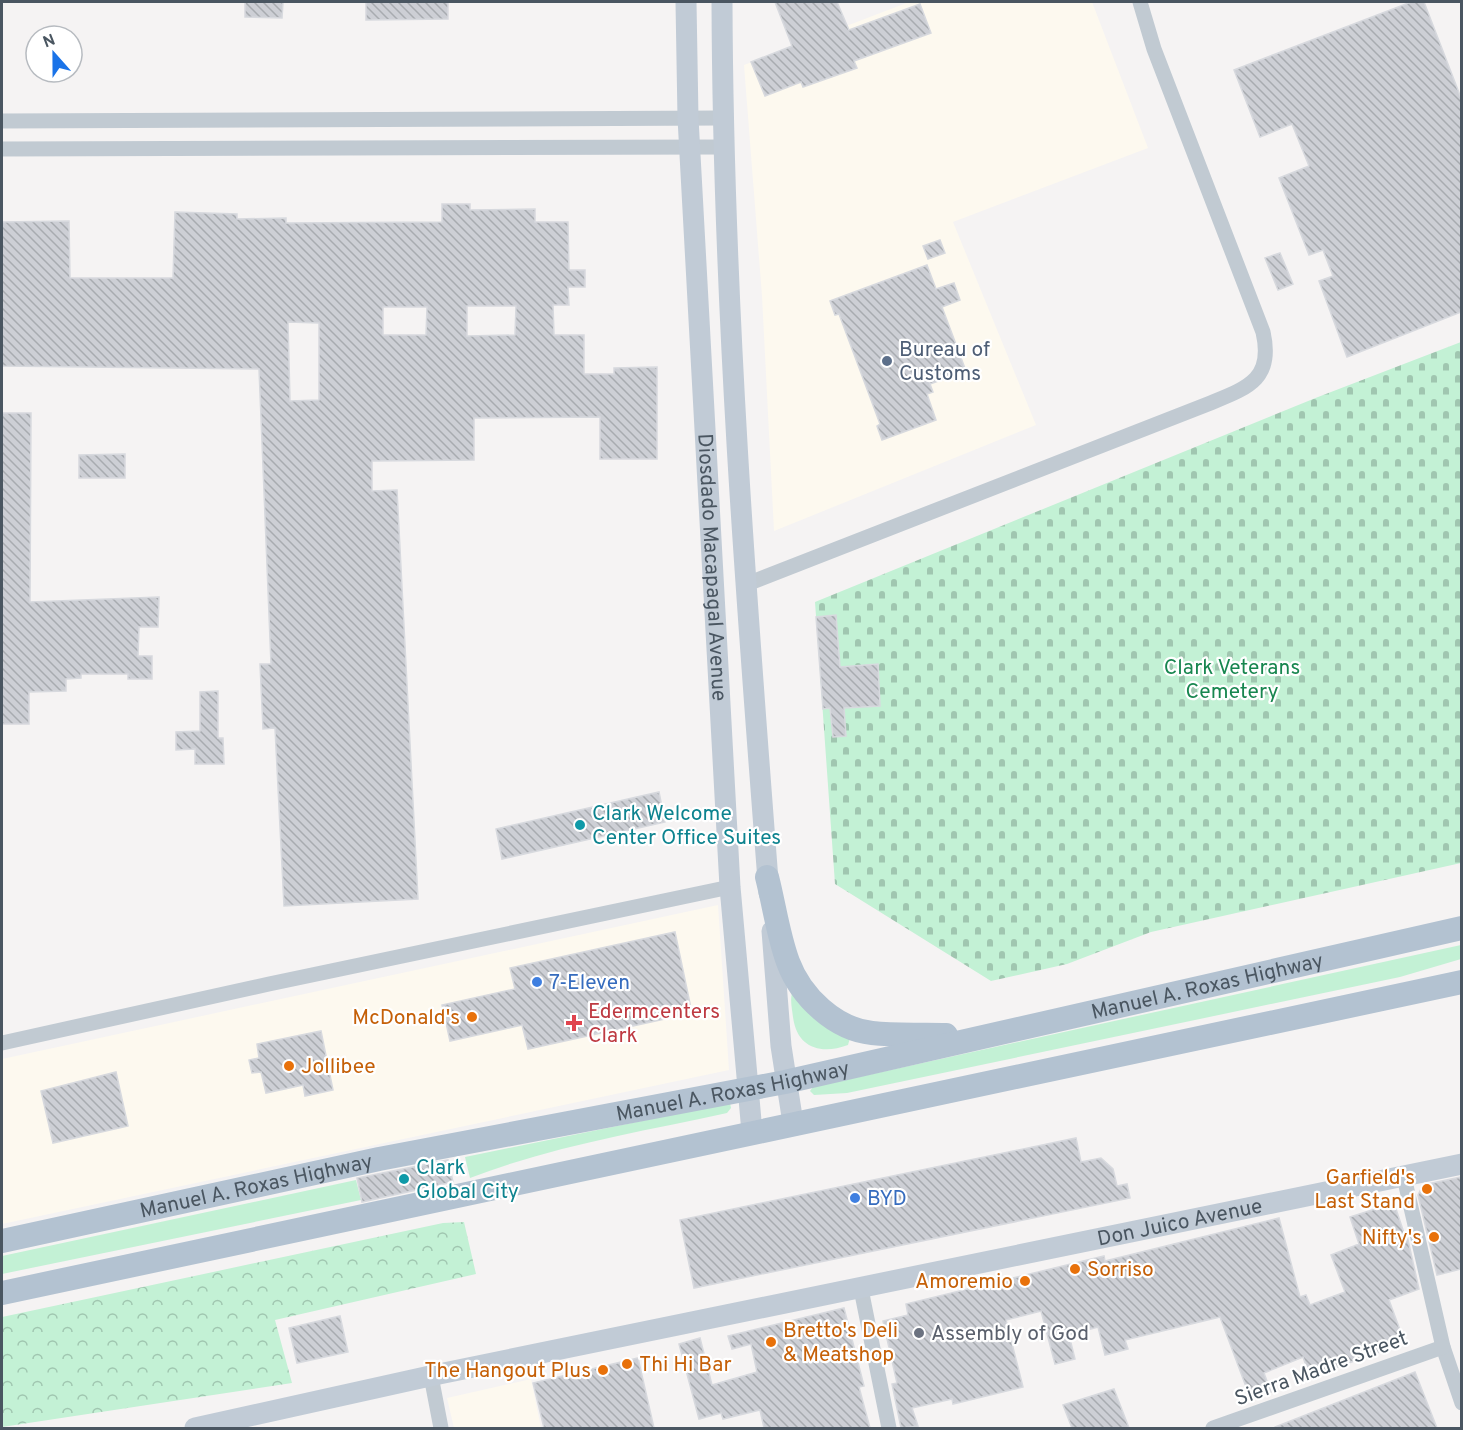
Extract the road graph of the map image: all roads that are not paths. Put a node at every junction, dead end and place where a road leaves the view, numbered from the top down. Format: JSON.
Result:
{"nodes":[{"id":1,"x":686,"y":2,"type":"edge"},
{"id":2,"x":722,"y":2,"type":"edge"},
{"id":3,"x":1140,"y":2,"type":"edge"},
{"id":4,"x":688,"y":118,"type":"junction"},
{"id":5,"x":723,"y":118,"type":"junction"},
{"id":6,"x":2,"y":121,"type":"edge"},
{"id":7,"x":690,"y":147,"type":"junction"},
{"id":8,"x":723,"y":147,"type":"junction"},
{"id":9,"x":2,"y":149,"type":"edge"},
{"id":10,"x":747,"y":584,"type":"junction"},
{"id":11,"x":767,"y":877,"type":"junction"},
{"id":12,"x":730,"y":887,"type":"junction"},
{"id":13,"x":1461,"y":928,"type":"edge"},
{"id":14,"x":1461,"y":982,"type":"edge"},
{"id":15,"x":979,"y":1036,"type":"junction"},
{"id":16,"x":2,"y":1043,"type":"edge"},
{"id":17,"x":785,"y":1082,"type":"junction"},
{"id":18,"x":746,"y":1089,"type":"junction"},
{"id":19,"x":793,"y":1123,"type":"junction"},
{"id":20,"x":752,"y":1132,"type":"junction"},
{"id":21,"x":1461,"y":1164,"type":"edge"},
{"id":22,"x":1404,"y":1177,"type":"junction"},
{"id":23,"x":2,"y":1241,"type":"edge"},
{"id":24,"x":861,"y":1289,"type":"junction"},
{"id":25,"x":2,"y":1293,"type":"edge"},
{"id":26,"x":1443,"y":1347,"type":"junction"},
{"id":27,"x":431,"y":1376,"type":"junction"},
{"id":28,"x":1461,"y":1403,"type":"edge"},
{"id":29,"x":195,"y":1428,"type":"edge"},
{"id":30,"x":441,"y":1428,"type":"edge"},
{"id":31,"x":889,"y":1428,"type":"edge"},
{"id":32,"x":1213,"y":1428,"type":"edge"}],
"edges":[{"from":1,"to":4,"type":"main road","name":"Diosdado Macapagal Avenue"},
{"from":2,"to":5,"type":"main road","name":"Diosdado Macapagal Avenue"},
{"from":3,"to":10,"type":"street"},
{"from":4,"to":5,"type":"street"},
{"from":4,"to":6,"type":"street"},
{"from":4,"to":7,"type":"main road","name":"Diosdado Macapagal Avenue"},
{"from":5,"to":8,"type":"main road","name":"Diosdado Macapagal Avenue"},
{"from":7,"to":8,"type":"street"},
{"from":7,"to":9,"type":"street"},
{"from":7,"to":12,"type":"main road","name":"Diosdado Macapagal Avenue"},
{"from":8,"to":10,"type":"main road","name":"Diosdado Macapagal Avenue"},
{"from":10,"to":11,"type":"main road","name":"Diosdado Macapagal Avenue"},
{"from":11,"to":15,"type":"main road"},
{"from":11,"to":17,"type":"main road","name":"Diosdado Macapagal Avenue"},
{"from":12,"to":16,"type":"street"},
{"from":12,"to":18,"type":"main road","name":"Diosdado Macapagal Avenue"},
{"from":13,"to":15,"type":"main road","name":"Manuel A. Roxas Highway"},
{"from":14,"to":19,"type":"main road","name":"Manuel A. Roxas Highway"},
{"from":15,"to":17,"type":"main road","name":"Manuel A. Roxas Highway"},
{"from":17,"to":18,"type":"main road","name":"Manuel A. Roxas Highway"},
{"from":17,"to":19,"type":"main road","name":"Diosdado Macapagal Avenue"},
{"from":18,"to":20,"type":"main road","name":"Diosdado Macapagal Avenue"},
{"from":18,"to":23,"type":"main road","name":"Manuel A. Roxas Highway"},
{"from":19,"to":20,"type":"main road","name":"Manuel A. Roxas Highway"},
{"from":20,"to":25,"type":"main road","name":"Manuel A. Roxas Highway"},
{"from":21,"to":22,"type":"main road","name":"Don Juico Avenue"},
{"from":22,"to":24,"type":"main road","name":"Don Juico Avenue"},
{"from":22,"to":26,"type":"street"},
{"from":24,"to":27,"type":"main road","name":"Don Juico Avenue"},
{"from":24,"to":31,"type":"street"},
{"from":26,"to":28,"type":"street"},
{"from":26,"to":32,"type":"street","name":"Sierra Madre Street"},
{"from":27,"to":29,"type":"main road","name":"Don Juico Avenue"},
{"from":27,"to":30,"type":"street"}]}
